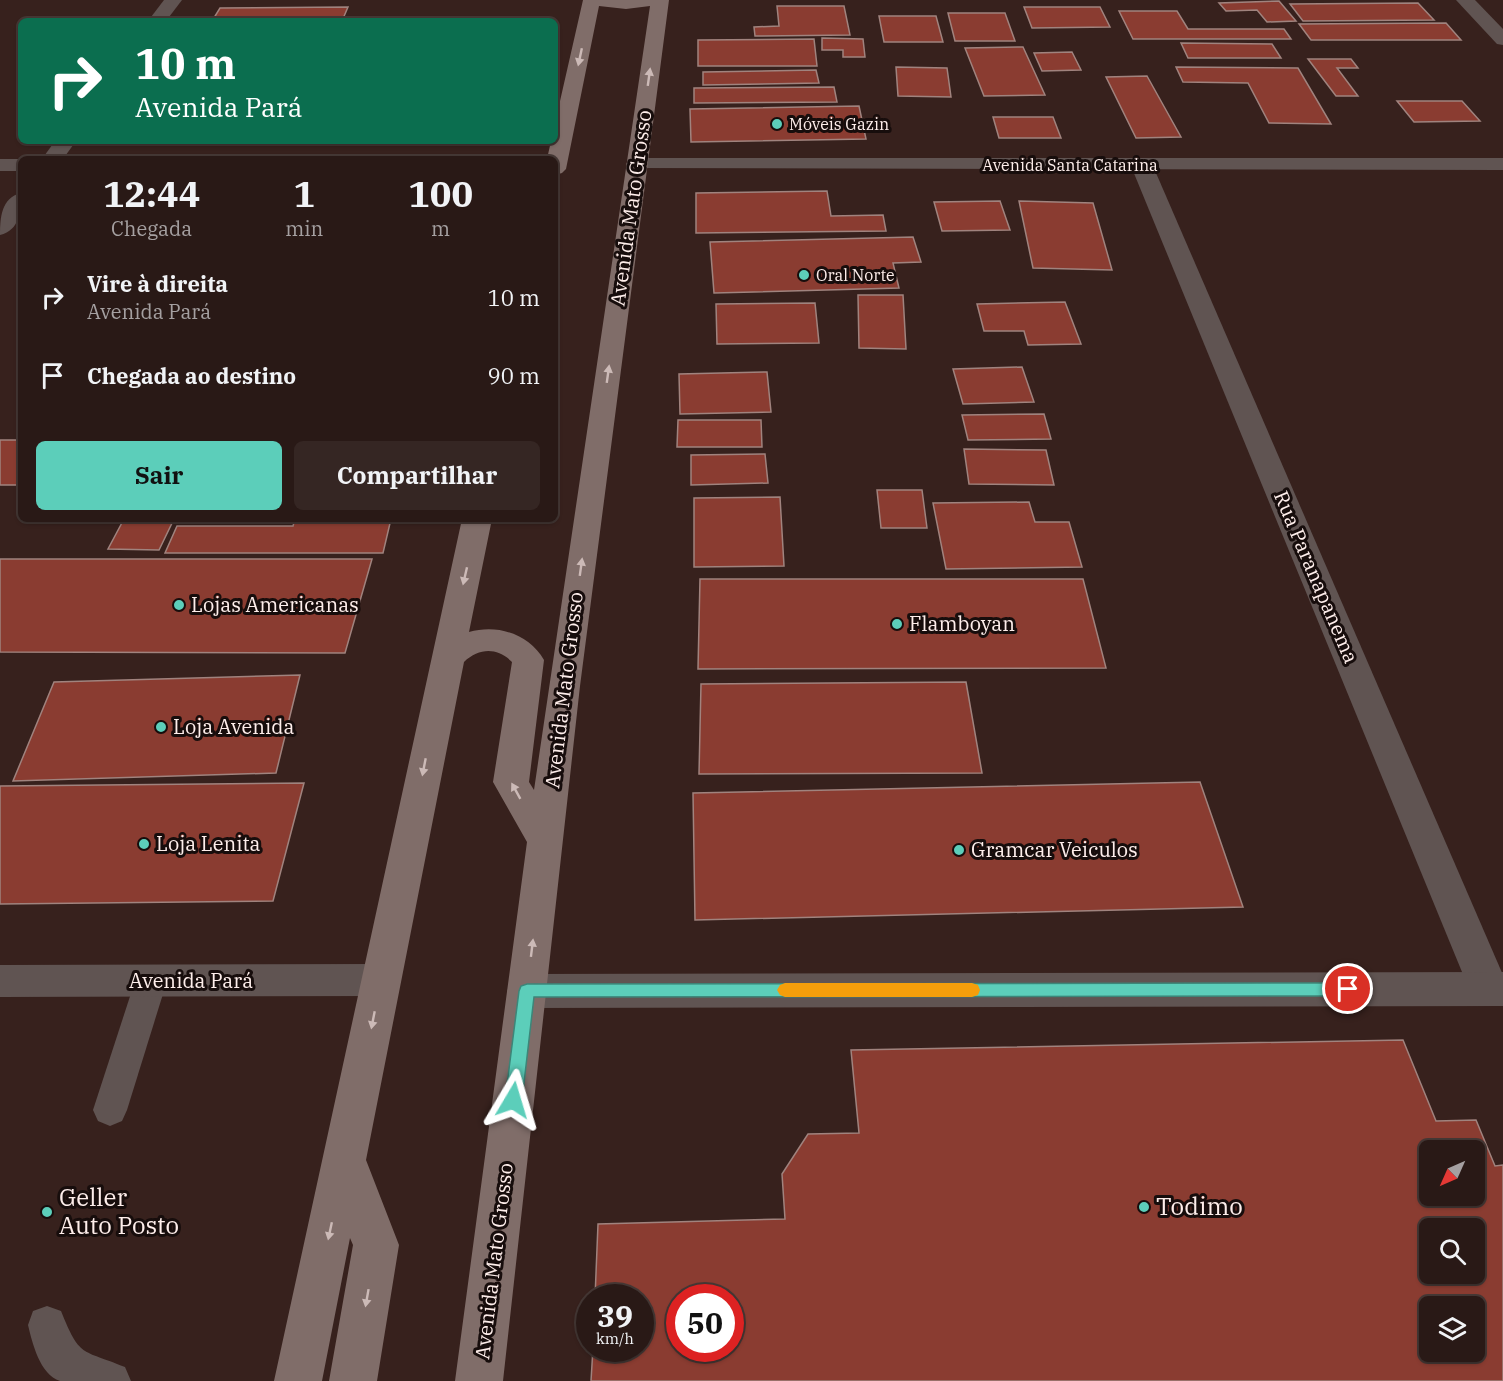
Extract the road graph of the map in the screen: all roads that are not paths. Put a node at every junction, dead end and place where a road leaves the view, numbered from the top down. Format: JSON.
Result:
{"nodes":[{"id":1,"x":173,"y":0,"type":"edge"},
{"id":2,"x":593,"y":0,"type":"edge"},
{"id":3,"x":658,"y":0,"type":"edge"},
{"id":4,"x":1465,"y":0,"type":"edge"},
{"id":5,"x":159,"y":18,"type":"edge"},
{"id":6,"x":1503,"y":40,"type":"edge"},
{"id":7,"x":64,"y":144,"type":"edge"},
{"id":8,"x":54,"y":156,"type":"edge"},
{"id":9,"x":557,"y":156,"type":"edge"},
{"id":10,"x":637,"y":164,"type":"junction"},
{"id":11,"x":1503,"y":164,"type":"edge"},
{"id":12,"x":0,"y":165,"type":"edge"},
{"id":13,"x":18,"y":165,"type":"edge"},
{"id":14,"x":1142,"y":165,"type":"junction"},
{"id":15,"x":18,"y":204,"type":"edge"},
{"id":16,"x":0,"y":228,"type":"edge"},
{"id":17,"x":476,"y":522,"type":"edge"},
{"id":18,"x":446,"y":660,"type":"junction"},
{"id":19,"x":545,"y":842,"type":"junction"},
{"id":20,"x":381,"y":980,"type":"junction"},
{"id":21,"x":0,"y":981,"type":"edge"},
{"id":22,"x":151,"y":981,"type":"junction"},
{"id":23,"x":1496,"y":989,"type":"edge"},
{"id":24,"x":527,"y":991,"type":"junction"},
{"id":25,"x":110,"y":1110,"type":"dead end"},
{"id":26,"x":345,"y":1162,"type":"junction"},
{"id":27,"x":47,"y":1325,"type":"dead end"},
{"id":28,"x":111,"y":1381,"type":"edge"},
{"id":29,"x":298,"y":1381,"type":"edge"},
{"id":30,"x":353,"y":1381,"type":"edge"},
{"id":31,"x":480,"y":1381,"type":"edge"}],
"edges":[{"from":1,"to":5,"type":"street"},
{"from":2,"to":3,"type":"main road"},
{"from":2,"to":9,"type":"main road","one_way":true},
{"from":10,"to":3,"type":"main road","name":"Avenida Mato Grosso","one_way":true},
{"from":4,"to":6,"type":"street"},
{"from":7,"to":8,"type":"street"},
{"from":10,"to":14,"type":"street","name":"Avenida Santa Catarina"},
{"from":19,"to":10,"type":"main road","name":"Avenida Mato Grosso","one_way":true},
{"from":11,"to":14,"type":"street","name":"Avenida Santa Catarina"},
{"from":12,"to":13,"type":"street"},
{"from":14,"to":23,"type":"street","name":"Rua Paranapanema"},
{"from":15,"to":16,"type":"street"},
{"from":17,"to":18,"type":"main road","one_way":true},
{"from":19,"to":18,"type":"main road","one_way":true},
{"from":18,"to":20,"type":"main road","one_way":true},
{"from":24,"to":19,"type":"main road","name":"Avenida Mato Grosso","one_way":true},
{"from":20,"to":22,"type":"street","name":"Avenida Pará"},
{"from":20,"to":26,"type":"main road","one_way":true},
{"from":21,"to":22,"type":"street","name":"Avenida Pará"},
{"from":22,"to":25,"type":"lane"},
{"from":23,"to":24,"type":"street"},
{"from":24,"to":31,"type":"main road","name":"Avenida Mato Grosso"},
{"from":26,"to":29,"type":"main road","one_way":true},
{"from":26,"to":30,"type":"main road","one_way":true},
{"from":27,"to":28,"type":"lane"}]}
